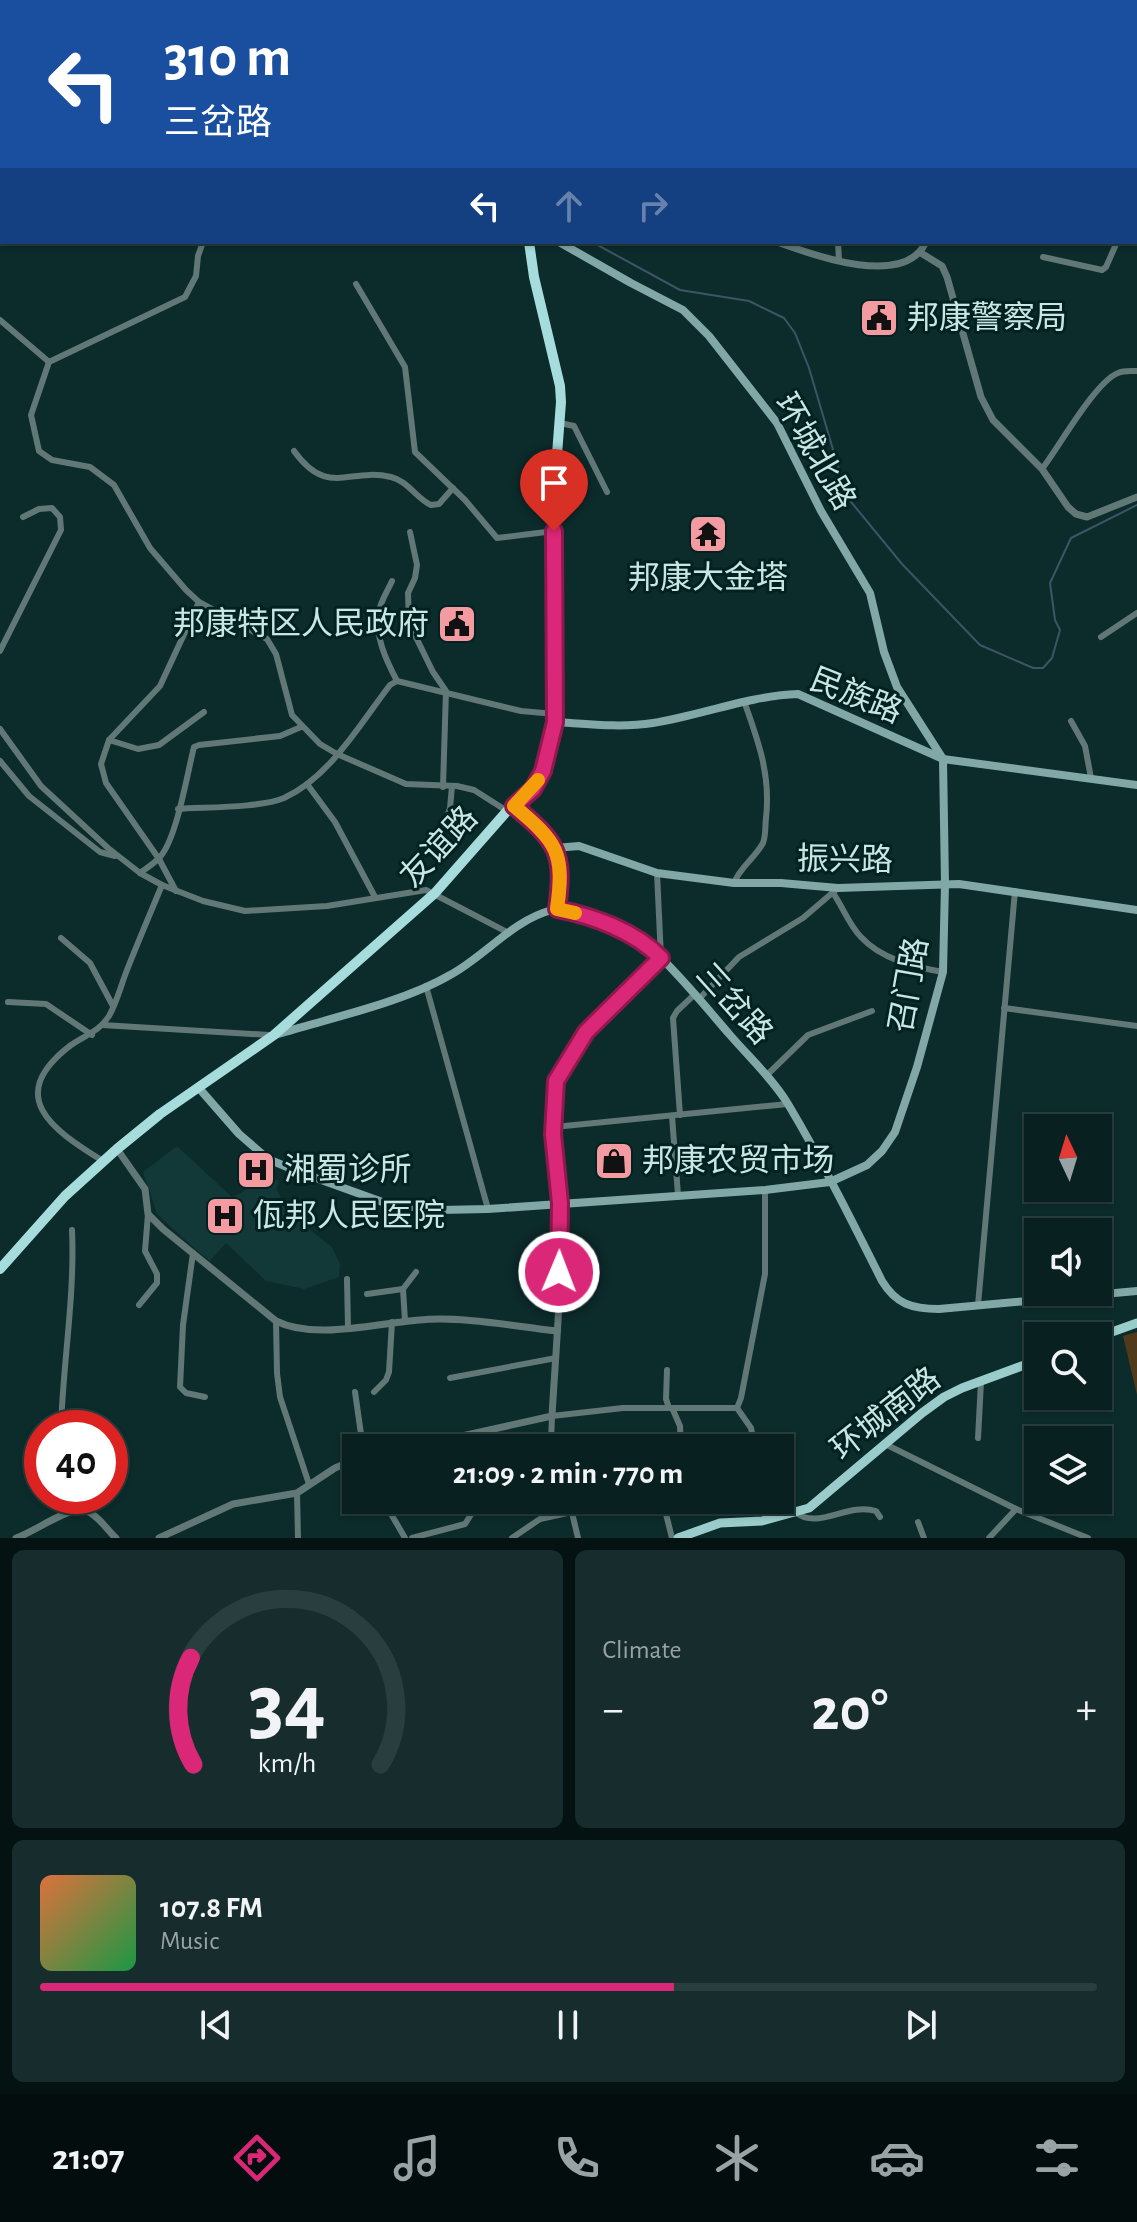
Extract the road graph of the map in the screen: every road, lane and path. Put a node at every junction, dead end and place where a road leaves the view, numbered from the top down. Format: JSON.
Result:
{"nodes":[{"id":1,"x":202,"y":244,"type":"edge"},
{"id":2,"x":529,"y":244,"type":"edge"},
{"id":3,"x":563,"y":244,"type":"edge"},
{"id":4,"x":784,"y":244,"type":"edge"},
{"id":5,"x":838,"y":244,"type":"edge"},
{"id":6,"x":925,"y":244,"type":"edge"},
{"id":7,"x":1116,"y":244,"type":"edge"},
{"id":8,"x":921,"y":253,"type":"junction"},
{"id":9,"x":1043,"y":257,"type":"dead end"},
{"id":10,"x":839,"y":261,"type":"junction"},
{"id":11,"x":356,"y":284,"type":"dead end"},
{"id":12,"x":0,"y":320,"type":"edge"},
{"id":13,"x":49,"y":362,"type":"junction"},
{"id":14,"x":1137,"y":371,"type":"edge"},
{"id":15,"x":560,"y":423,"type":"junction"},
{"id":16,"x":294,"y":451,"type":"dead end"},
{"id":17,"x":1042,"y":469,"type":"junction"},
{"id":18,"x":453,"y":488,"type":"junction"},
{"id":19,"x":607,"y":492,"type":"dead end"},
{"id":20,"x":1137,"y":497,"type":"edge"},
{"id":21,"x":23,"y":517,"type":"dead end"},
{"id":22,"x":554,"y":531,"type":"junction"},
{"id":23,"x":410,"y":532,"type":"dead end"},
{"id":24,"x":392,"y":581,"type":"dead end"},
{"id":25,"x":199,"y":602,"type":"junction"},
{"id":26,"x":1137,"y":613,"type":"edge"},
{"id":27,"x":1101,"y":637,"type":"dead end"},
{"id":28,"x":0,"y":651,"type":"edge"},
{"id":29,"x":397,"y":681,"type":"junction"},
{"id":30,"x":446,"y":691,"type":"junction"},
{"id":31,"x":744,"y":701,"type":"junction"},
{"id":32,"x":204,"y":712,"type":"dead end"},
{"id":33,"x":555,"y":718,"type":"junction"},
{"id":34,"x":1071,"y":721,"type":"dead end"},
{"id":35,"x":301,"y":727,"type":"junction"},
{"id":36,"x":0,"y":729,"type":"edge"},
{"id":37,"x":109,"y":740,"type":"junction"},
{"id":38,"x":337,"y":754,"type":"junction"},
{"id":39,"x":943,"y":759,"type":"junction"},
{"id":40,"x":0,"y":761,"type":"edge"},
{"id":41,"x":1091,"y":778,"type":"junction"},
{"id":42,"x":307,"y":784,"type":"junction"},
{"id":43,"x":1137,"y":785,"type":"edge"},
{"id":44,"x":452,"y":786,"type":"junction"},
{"id":45,"x":443,"y":787,"type":"junction"},
{"id":46,"x":510,"y":808,"type":"junction"},
{"id":47,"x":178,"y":809,"type":"junction"},
{"id":48,"x":443,"y":829,"type":"dead end"},
{"id":49,"x":555,"y":848,"type":"junction"},
{"id":50,"x":119,"y":856,"type":"junction"},
{"id":51,"x":159,"y":859,"type":"junction"},
{"id":52,"x":140,"y":873,"type":"junction"},
{"id":53,"x":657,"y":873,"type":"junction"},
{"id":54,"x":734,"y":883,"type":"junction"},
{"id":55,"x":945,"y":884,"type":"junction"},
{"id":56,"x":162,"y":885,"type":"junction"},
{"id":57,"x":176,"y":891,"type":"junction"},
{"id":58,"x":836,"y":891,"type":"junction"},
{"id":59,"x":1015,"y":891,"type":"junction"},
{"id":60,"x":435,"y":893,"type":"junction"},
{"id":61,"x":375,"y":897,"type":"junction"},
{"id":62,"x":557,"y":909,"type":"junction"},
{"id":63,"x":1137,"y":910,"type":"edge"},
{"id":64,"x":509,"y":933,"type":"junction"},
{"id":65,"x":61,"y":938,"type":"dead end"},
{"id":66,"x":661,"y":958,"type":"junction"},
{"id":67,"x":943,"y":972,"type":"junction"},
{"id":68,"x":426,"y":986,"type":"junction"},
{"id":69,"x":696,"y":997,"type":"junction"},
{"id":70,"x":8,"y":1002,"type":"dead end"},
{"id":71,"x":113,"y":1006,"type":"junction"},
{"id":72,"x":1004,"y":1008,"type":"junction"},
{"id":73,"x":872,"y":1011,"type":"dead end"},
{"id":74,"x":102,"y":1025,"type":"junction"},
{"id":75,"x":1137,"y":1026,"type":"edge"},
{"id":76,"x":92,"y":1035,"type":"junction"},
{"id":77,"x":274,"y":1035,"type":"junction"},
{"id":78,"x":767,"y":1075,"type":"junction"},
{"id":79,"x":198,"y":1087,"type":"junction"},
{"id":80,"x":788,"y":1104,"type":"junction"},
{"id":81,"x":676,"y":1115,"type":"junction"},
{"id":82,"x":554,"y":1127,"type":"junction"},
{"id":83,"x":117,"y":1149,"type":"junction"},
{"id":84,"x":103,"y":1161,"type":"junction"},
{"id":85,"x":830,"y":1182,"type":"junction"},
{"id":86,"x":765,"y":1190,"type":"junction"},
{"id":87,"x":678,"y":1195,"type":"junction"},
{"id":88,"x":560,"y":1203,"type":"junction"},
{"id":89,"x":488,"y":1209,"type":"junction"},
{"id":90,"x":148,"y":1214,"type":"junction"},
{"id":91,"x":72,"y":1230,"type":"dead end"},
{"id":92,"x":193,"y":1253,"type":"junction"},
{"id":93,"x":0,"y":1269,"type":"edge"},
{"id":94,"x":416,"y":1272,"type":"dead end"},
{"id":95,"x":347,"y":1279,"type":"dead end"},
{"id":96,"x":403,"y":1289,"type":"junction"},
{"id":97,"x":1137,"y":1291,"type":"edge"},
{"id":98,"x":367,"y":1294,"type":"dead end"},
{"id":99,"x":139,"y":1305,"type":"dead end"},
{"id":100,"x":978,"y":1305,"type":"junction"},
{"id":101,"x":276,"y":1321,"type":"junction"},
{"id":102,"x":405,"y":1321,"type":"junction"},
{"id":103,"x":392,"y":1322,"type":"junction"},
{"id":104,"x":1137,"y":1323,"type":"edge"},
{"id":105,"x":348,"y":1327,"type":"junction"},
{"id":106,"x":557,"y":1331,"type":"junction"},
{"id":107,"x":1112,"y":1332,"type":"edge"},
{"id":108,"x":556,"y":1358,"type":"junction"},
{"id":109,"x":1024,"y":1365,"type":"edge"},
{"id":110,"x":667,"y":1370,"type":"dead end"},
{"id":111,"x":450,"y":1378,"type":"dead end"},
{"id":112,"x":981,"y":1382,"type":"junction"},
{"id":113,"x":355,"y":1392,"type":"dead end"},
{"id":114,"x":374,"y":1392,"type":"dead end"},
{"id":115,"x":205,"y":1397,"type":"dead end"},
{"id":116,"x":737,"y":1408,"type":"junction"},
{"id":117,"x":671,"y":1409,"type":"junction"},
{"id":118,"x":62,"y":1410,"type":"edge"},
{"id":119,"x":552,"y":1416,"type":"junction"},
{"id":120,"x":361,"y":1434,"type":"edge"},
{"id":121,"x":471,"y":1434,"type":"edge"},
{"id":122,"x":551,"y":1434,"type":"edge"},
{"id":123,"x":680,"y":1434,"type":"edge"},
{"id":124,"x":752,"y":1434,"type":"edge"},
{"id":125,"x":978,"y":1438,"type":"dead end"},
{"id":126,"x":885,"y":1444,"type":"junction"},
{"id":127,"x":342,"y":1466,"type":"edge"},
{"id":128,"x":309,"y":1484,"type":"junction"},
{"id":129,"x":297,"y":1493,"type":"junction"},
{"id":130,"x":1016,"y":1509,"type":"junction"},
{"id":131,"x":794,"y":1512,"type":"edge"},
{"id":132,"x":65,"y":1514,"type":"edge"},
{"id":133,"x":90,"y":1514,"type":"edge"},
{"id":134,"x":391,"y":1514,"type":"edge"},
{"id":135,"x":471,"y":1514,"type":"edge"},
{"id":136,"x":563,"y":1514,"type":"edge"},
{"id":137,"x":572,"y":1514,"type":"edge"},
{"id":138,"x":666,"y":1514,"type":"edge"},
{"id":139,"x":788,"y":1514,"type":"edge"},
{"id":140,"x":794,"y":1514,"type":"edge"},
{"id":141,"x":880,"y":1517,"type":"dead end"},
{"id":142,"x":918,"y":1522,"type":"dead end"},
{"id":143,"x":16,"y":1538,"type":"edge"},
{"id":144,"x":116,"y":1538,"type":"edge"},
{"id":145,"x":159,"y":1538,"type":"edge"},
{"id":146,"x":298,"y":1538,"type":"edge"},
{"id":147,"x":405,"y":1538,"type":"edge"},
{"id":148,"x":412,"y":1538,"type":"edge"},
{"id":149,"x":512,"y":1538,"type":"edge"},
{"id":150,"x":578,"y":1538,"type":"edge"},
{"id":151,"x":672,"y":1538,"type":"edge"},
{"id":152,"x":678,"y":1538,"type":"edge"},
{"id":153,"x":924,"y":1538,"type":"edge"},
{"id":154,"x":989,"y":1538,"type":"edge"},
{"id":155,"x":1088,"y":1538,"type":"edge"}],
"edges":[{"from":1,"to":13,"type":"street"},
{"from":2,"to":15,"type":"highway","name":"友谊路"},
{"from":3,"to":39,"type":"main road","name":"环城北路"},
{"from":4,"to":10,"type":"street"},
{"from":5,"to":10,"type":"street"},
{"from":6,"to":8,"type":"street"},
{"from":7,"to":9,"type":"street"},
{"from":8,"to":10,"type":"street"},
{"from":8,"to":17,"type":"street"},
{"from":11,"to":18,"type":"street"},
{"from":12,"to":13,"type":"street"},
{"from":13,"to":25,"type":"street"},
{"from":14,"to":17,"type":"street"},
{"from":15,"to":19,"type":"street"},
{"from":15,"to":22,"type":"highway","name":"友谊路"},
{"from":16,"to":18,"type":"street"},
{"from":17,"to":20,"type":"street"},
{"from":18,"to":22,"type":"street"},
{"from":21,"to":28,"type":"street"},
{"from":22,"to":33,"type":"highway","name":"友谊路"},
{"from":23,"to":30,"type":"street"},
{"from":24,"to":29,"type":"street"},
{"from":25,"to":35,"type":"street"},
{"from":25,"to":37,"type":"street"},
{"from":26,"to":27,"type":"street"},
{"from":29,"to":30,"type":"street"},
{"from":29,"to":38,"type":"street"},
{"from":30,"to":33,"type":"street"},
{"from":30,"to":45,"type":"street"},
{"from":31,"to":33,"type":"main road","name":"民族路"},
{"from":31,"to":39,"type":"main road","name":"民族路"},
{"from":31,"to":54,"type":"street"},
{"from":32,"to":37,"type":"street"},
{"from":33,"to":46,"type":"highway","name":"友谊路"},
{"from":34,"to":41,"type":"street"},
{"from":35,"to":38,"type":"street"},
{"from":35,"to":47,"type":"street"},
{"from":36,"to":50,"type":"street"},
{"from":37,"to":51,"type":"street"},
{"from":38,"to":42,"type":"street"},
{"from":38,"to":45,"type":"street"},
{"from":39,"to":41,"type":"main road","name":"民族路"},
{"from":39,"to":55,"type":"main road","name":"召门路"},
{"from":40,"to":50,"type":"street"},
{"from":41,"to":43,"type":"main road","name":"民族路"},
{"from":42,"to":47,"type":"street"},
{"from":42,"to":61,"type":"street"},
{"from":44,"to":45,"type":"street"},
{"from":44,"to":46,"type":"street"},
{"from":44,"to":48,"type":"street"},
{"from":46,"to":49,"type":"main road"},
{"from":46,"to":60,"type":"highway","name":"友谊路"},
{"from":47,"to":51,"type":"street"},
{"from":49,"to":53,"type":"main road","name":"振兴路"},
{"from":49,"to":62,"type":"main road"},
{"from":50,"to":52,"type":"street"},
{"from":51,"to":52,"type":"street"},
{"from":51,"to":57,"type":"street"},
{"from":52,"to":56,"type":"street"},
{"from":53,"to":54,"type":"main road","name":"振兴路"},
{"from":53,"to":66,"type":"street"},
{"from":54,"to":58,"type":"main road","name":"振兴路"},
{"from":55,"to":58,"type":"main road","name":"振兴路"},
{"from":55,"to":59,"type":"main road","name":"振兴路"},
{"from":55,"to":67,"type":"main road","name":"召门路"},
{"from":56,"to":57,"type":"street"},
{"from":56,"to":71,"type":"street"},
{"from":57,"to":61,"type":"street"},
{"from":58,"to":67,"type":"street"},
{"from":58,"to":69,"type":"street"},
{"from":59,"to":63,"type":"main road","name":"振兴路"},
{"from":59,"to":72,"type":"street"},
{"from":60,"to":61,"type":"street"},
{"from":60,"to":64,"type":"street"},
{"from":60,"to":77,"type":"highway","name":"友谊路"},
{"from":62,"to":64,"type":"main road"},
{"from":62,"to":66,"type":"main road","name":"三岔路"},
{"from":64,"to":68,"type":"main road"},
{"from":65,"to":71,"type":"street"},
{"from":66,"to":69,"type":"main road","name":"三岔路"},
{"from":66,"to":82,"type":"street"},
{"from":67,"to":85,"type":"main road","name":"召门路"},
{"from":68,"to":77,"type":"main road"},
{"from":68,"to":89,"type":"street"},
{"from":69,"to":78,"type":"main road","name":"三岔路"},
{"from":69,"to":81,"type":"street"},
{"from":70,"to":76,"type":"street"},
{"from":71,"to":74,"type":"street"},
{"from":72,"to":75,"type":"street"},
{"from":72,"to":100,"type":"street"},
{"from":73,"to":78,"type":"street"},
{"from":74,"to":76,"type":"street"},
{"from":74,"to":77,"type":"street"},
{"from":76,"to":84,"type":"street"},
{"from":77,"to":79,"type":"highway","name":"友谊路"},
{"from":78,"to":80,"type":"main road","name":"三岔路"},
{"from":79,"to":83,"type":"highway","name":"友谊路"},
{"from":79,"to":89,"type":"main road","name":"召门路"},
{"from":80,"to":81,"type":"street"},
{"from":80,"to":85,"type":"main road","name":"三岔路"},
{"from":81,"to":82,"type":"street"},
{"from":81,"to":87,"type":"street"},
{"from":82,"to":88,"type":"street"},
{"from":83,"to":84,"type":"highway","name":"友谊路"},
{"from":83,"to":90,"type":"street"},
{"from":84,"to":93,"type":"highway","name":"友谊路"},
{"from":85,"to":86,"type":"main road","name":"召门路"},
{"from":85,"to":100,"type":"main road","name":"三岔路"},
{"from":86,"to":87,"type":"main road","name":"召门路"},
{"from":86,"to":116,"type":"street"},
{"from":87,"to":88,"type":"main road","name":"召门路"},
{"from":88,"to":89,"type":"main road","name":"召门路"},
{"from":88,"to":106,"type":"street"},
{"from":90,"to":92,"type":"street"},
{"from":90,"to":99,"type":"street"},
{"from":91,"to":118,"type":"street"},
{"from":92,"to":101,"type":"street"},
{"from":92,"to":115,"type":"street"},
{"from":94,"to":96,"type":"street"},
{"from":95,"to":105,"type":"street"},
{"from":96,"to":98,"type":"street"},
{"from":96,"to":102,"type":"street"},
{"from":97,"to":100,"type":"main road","name":"三岔路"},
{"from":101,"to":105,"type":"street"},
{"from":101,"to":128,"type":"street"},
{"from":102,"to":103,"type":"street"},
{"from":102,"to":106,"type":"street"},
{"from":103,"to":105,"type":"street"},
{"from":103,"to":114,"type":"street"},
{"from":104,"to":107,"type":"main road"},
{"from":106,"to":108,"type":"street"},
{"from":108,"to":111,"type":"street"},
{"from":108,"to":119,"type":"street"},
{"from":109,"to":112,"type":"main road","name":"环城南路"},
{"from":110,"to":117,"type":"street"},
{"from":112,"to":125,"type":"street"},
{"from":112,"to":126,"type":"main road","name":"环城南路"},
{"from":113,"to":120,"type":"street"},
{"from":116,"to":117,"type":"street"},
{"from":116,"to":124,"type":"street"},
{"from":117,"to":119,"type":"street"},
{"from":117,"to":123,"type":"street"},
{"from":119,"to":121,"type":"street"},
{"from":119,"to":122,"type":"street"},
{"from":126,"to":130,"type":"street"},
{"from":126,"to":131,"type":"main road","name":"环城南路"},
{"from":127,"to":128,"type":"street"},
{"from":128,"to":129,"type":"street"},
{"from":129,"to":145,"type":"street"},
{"from":129,"to":146,"type":"street"},
{"from":130,"to":154,"type":"street"},
{"from":130,"to":155,"type":"street"},
{"from":132,"to":143,"type":"street"},
{"from":133,"to":144,"type":"street"},
{"from":134,"to":147,"type":"street"},
{"from":135,"to":148,"type":"street"},
{"from":136,"to":149,"type":"street"},
{"from":137,"to":150,"type":"street"},
{"from":138,"to":151,"type":"street"},
{"from":139,"to":152,"type":"main road","name":"环城南路"},
{"from":140,"to":141,"type":"street"},
{"from":142,"to":153,"type":"street"}]}
